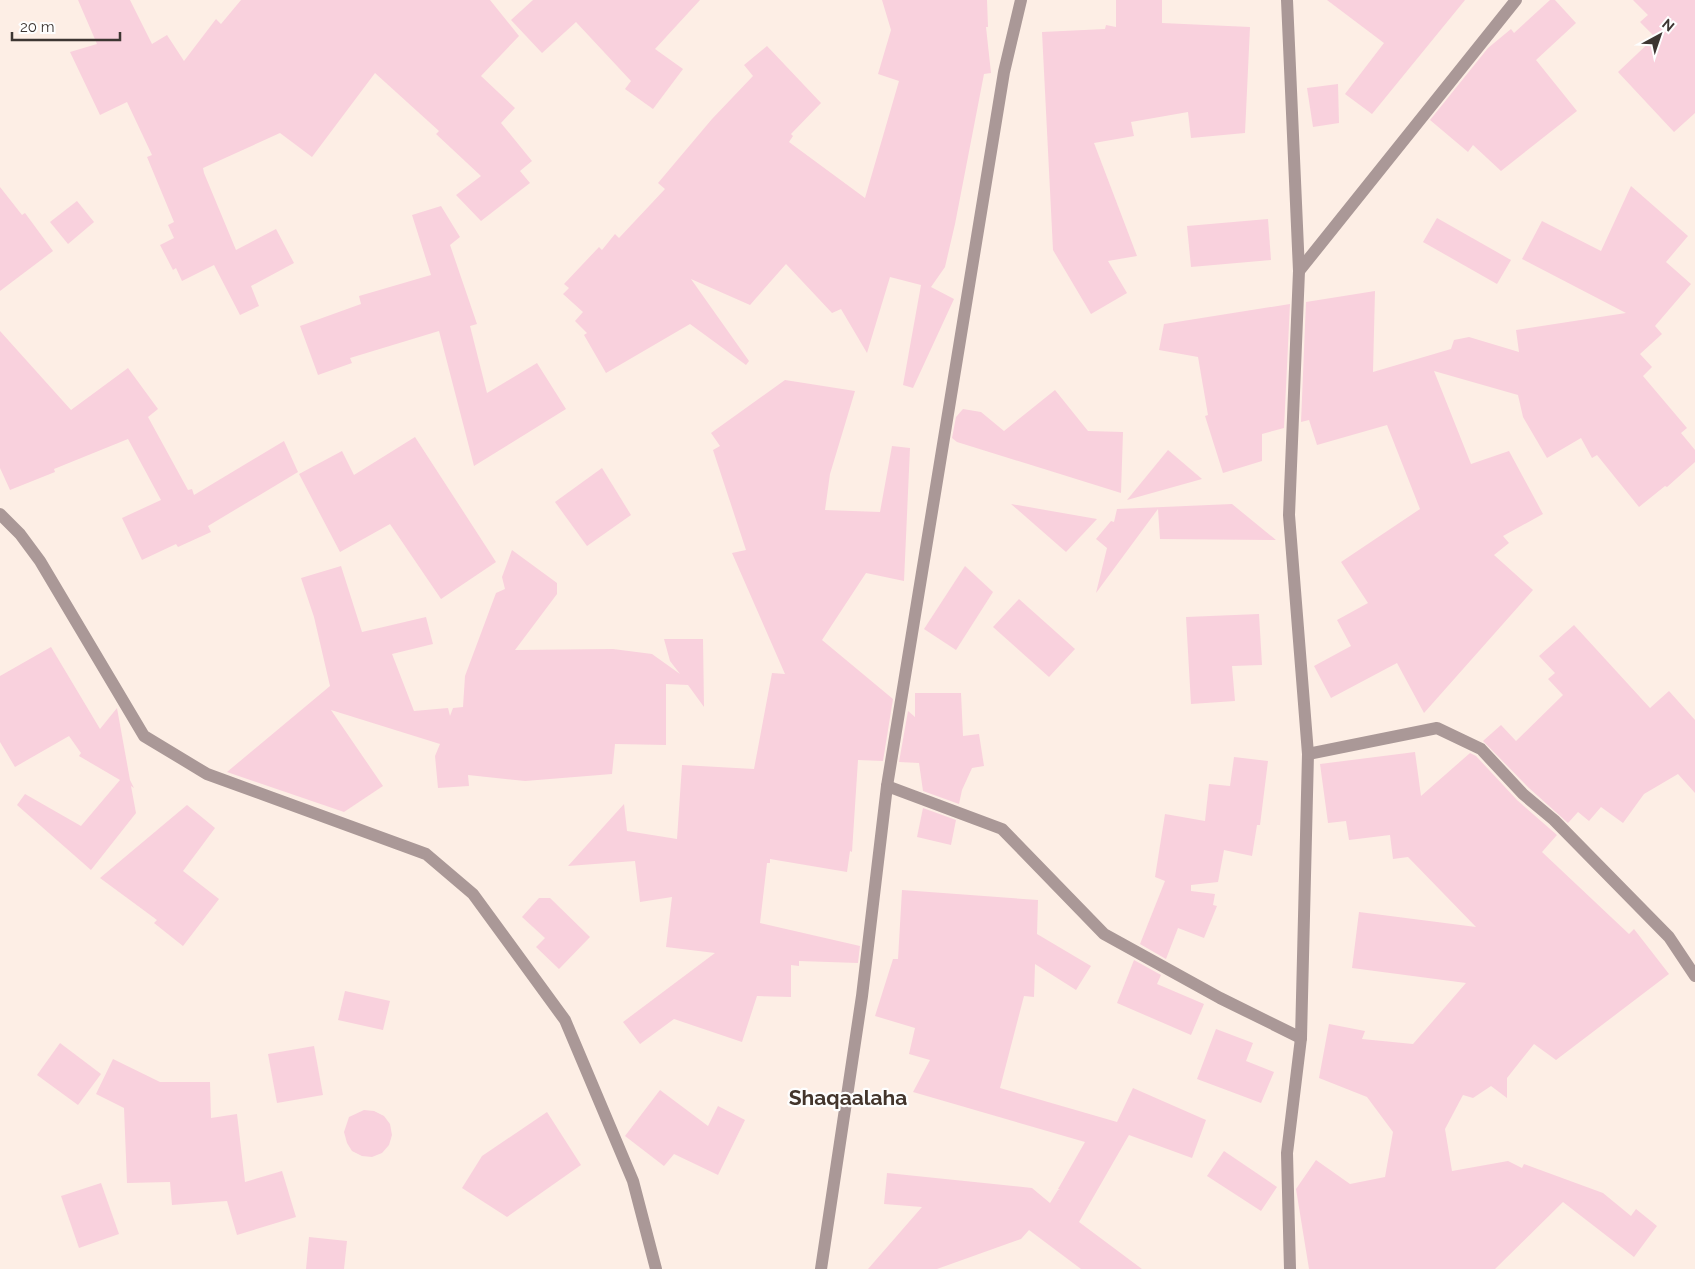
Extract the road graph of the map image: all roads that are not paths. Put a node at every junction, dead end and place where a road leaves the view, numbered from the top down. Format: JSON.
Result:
{"nodes":[{"id":1,"x":1021,"y":0,"type":"edge"},
{"id":2,"x":1287,"y":0,"type":"edge"},
{"id":3,"x":1516,"y":0,"type":"edge"},
{"id":4,"x":1299,"y":271,"type":"junction"},
{"id":5,"x":0,"y":514,"type":"edge"},
{"id":6,"x":1308,"y":754,"type":"junction"},
{"id":7,"x":887,"y":786,"type":"junction"},
{"id":8,"x":1695,"y":976,"type":"edge"},
{"id":9,"x":1301,"y":1038,"type":"junction"},
{"id":10,"x":656,"y":1269,"type":"edge"},
{"id":11,"x":821,"y":1269,"type":"edge"},
{"id":12,"x":1290,"y":1269,"type":"edge"}],
"edges":[{"from":1,"to":7,"type":"street"},
{"from":2,"to":4,"type":"street"},
{"from":3,"to":4,"type":"street"},
{"from":4,"to":6,"type":"street"},
{"from":5,"to":10,"type":"street"},
{"from":6,"to":8,"type":"street"},
{"from":6,"to":9,"type":"street"},
{"from":7,"to":9,"type":"street"},
{"from":7,"to":11,"type":"street"},
{"from":9,"to":12,"type":"street"}]}
